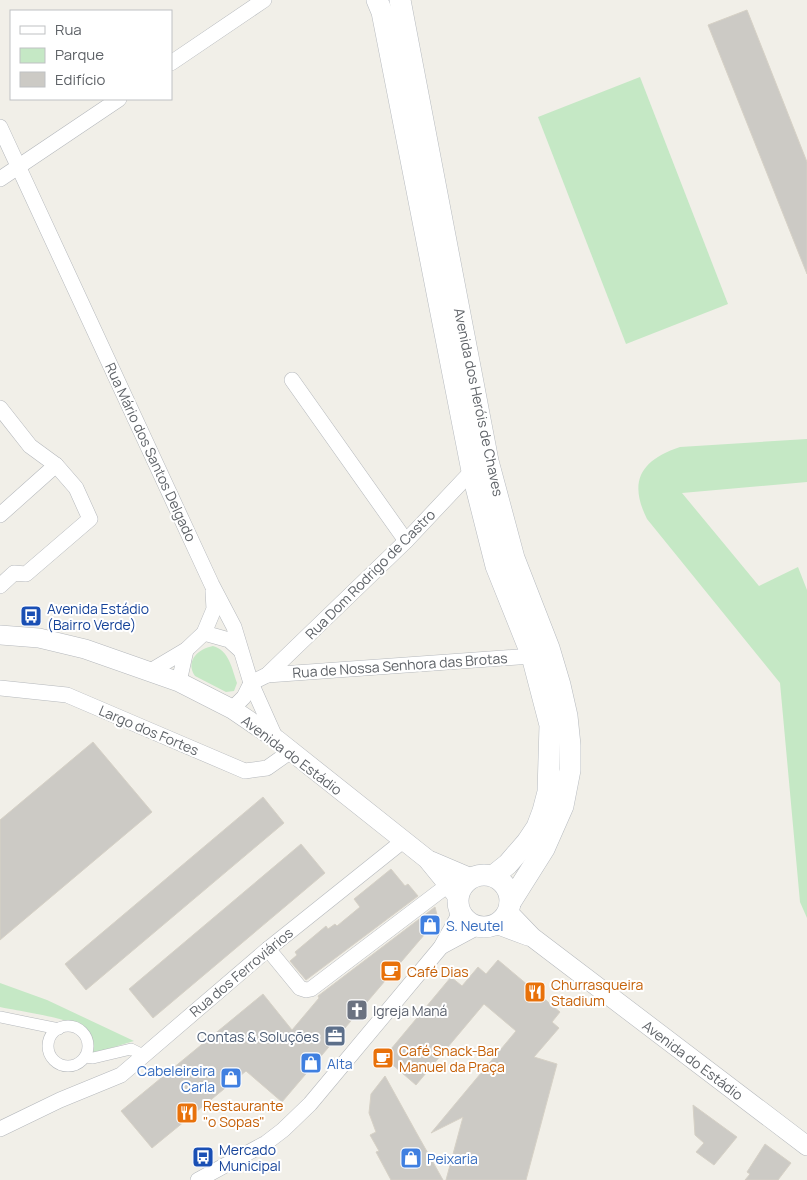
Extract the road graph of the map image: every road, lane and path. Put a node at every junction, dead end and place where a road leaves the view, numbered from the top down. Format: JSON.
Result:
{"nodes":[{"id":1,"x":264,"y":0,"type":"edge"},
{"id":2,"x":377,"y":0,"type":"edge"},
{"id":3,"x":400,"y":0,"type":"edge"},
{"id":4,"x":172,"y":62,"type":"edge"},
{"id":5,"x":118,"y":100,"type":"edge"},
{"id":6,"x":0,"y":127,"type":"edge"},
{"id":7,"x":20,"y":166,"type":"junction"},
{"id":8,"x":0,"y":179,"type":"edge"},
{"id":9,"x":292,"y":380,"type":"dead end"},
{"id":10,"x":0,"y":408,"type":"edge"},
{"id":11,"x":56,"y":465,"type":"junction"},
{"id":12,"x":472,"y":471,"type":"junction"},
{"id":13,"x":0,"y":515,"type":"edge"},
{"id":14,"x":406,"y":540,"type":"junction"},
{"id":15,"x":212,"y":585,"type":"junction"},
{"id":16,"x":0,"y":586,"type":"edge"},
{"id":17,"x":204,"y":633,"type":"junction"},
{"id":18,"x":0,"y":635,"type":"edge"},
{"id":19,"x":239,"y":649,"type":"junction"},
{"id":20,"x":186,"y":650,"type":"junction"},
{"id":21,"x":532,"y":656,"type":"junction"},
{"id":22,"x":149,"y":672,"type":"junction"},
{"id":23,"x":268,"y":675,"type":"junction"},
{"id":24,"x":179,"y":682,"type":"junction"},
{"id":25,"x":251,"y":684,"type":"junction"},
{"id":26,"x":0,"y":688,"type":"edge"},
{"id":27,"x":232,"y":709,"type":"junction"},
{"id":28,"x":276,"y":739,"type":"junction"},
{"id":29,"x":291,"y":751,"type":"junction"},
{"id":30,"x":403,"y":841,"type":"junction"},
{"id":31,"x":427,"y":860,"type":"junction"},
{"id":32,"x":493,"y":876,"type":"junction"},
{"id":33,"x":471,"y":878,"type":"junction"},
{"id":34,"x":455,"y":898,"type":"junction"},
{"id":35,"x":499,"y":916,"type":"junction"},
{"id":36,"x":442,"y":947,"type":"junction"},
{"id":37,"x":268,"y":949,"type":"junction"},
{"id":38,"x":0,"y":1017,"type":"edge"},
{"id":39,"x":59,"y":1029,"type":"junction"},
{"id":40,"x":143,"y":1055,"type":"junction"},
{"id":41,"x":85,"y":1057,"type":"junction"},
{"id":42,"x":0,"y":1129,"type":"edge"},
{"id":43,"x":807,"y":1146,"type":"edge"},
{"id":44,"x":198,"y":1180,"type":"edge"}],
"edges":[{"from":1,"to":4,"type":"street"},
{"from":2,"to":12,"type":"main road","name":"Avenida dos Heróis de Chaves"},
{"from":3,"to":35,"type":"main road","name":"Avenida dos Heróis de Chaves"},
{"from":5,"to":7,"type":"street"},
{"from":6,"to":7,"type":"street","name":"Rua Mário dos Santos Delgado"},
{"from":7,"to":8,"type":"street"},
{"from":7,"to":15,"type":"street","name":"Rua Mário dos Santos Delgado"},
{"from":9,"to":14,"type":"street"},
{"from":10,"to":11,"type":"street"},
{"from":11,"to":13,"type":"street"},
{"from":11,"to":16,"type":"street"},
{"from":12,"to":14,"type":"street","name":"Rua Dom Rodrigo de Castro"},
{"from":12,"to":21,"type":"main road","name":"Avenida dos Heróis de Chaves"},
{"from":14,"to":23,"type":"street","name":"Rua Dom Rodrigo de Castro"},
{"from":15,"to":17,"type":"street"},
{"from":15,"to":19,"type":"street","name":"Rua Mário dos Santos Delgado"},
{"from":17,"to":19,"type":"street"},
{"from":17,"to":20,"type":"street"},
{"from":18,"to":22,"type":"street","name":"Avenida do Estádio"},
{"from":19,"to":25,"type":"street","name":"Rua Mário dos Santos Delgado"},
{"from":20,"to":22,"type":"street"},
{"from":20,"to":24,"type":"street"},
{"from":21,"to":23,"type":"street","name":"Rua de Nossa Senhora das Brotas"},
{"from":21,"to":32,"type":"main road","name":"Avenida dos Heróis de Chaves"},
{"from":22,"to":24,"type":"street","name":"Avenida do Estádio"},
{"from":23,"to":25,"type":"street"},
{"from":24,"to":27,"type":"street","name":"Avenida do Estádio"},
{"from":25,"to":27,"type":"street"},
{"from":25,"to":28,"type":"street","name":"Rua Mário dos Santos Delgado"},
{"from":26,"to":29,"type":"street","name":"Largo dos Fortes"},
{"from":27,"to":28,"type":"street","name":"Avenida do Estádio"},
{"from":28,"to":29,"type":"street","name":"Avenida do Estádio"},
{"from":29,"to":30,"type":"street","name":"Avenida do Estádio"},
{"from":30,"to":31,"type":"street","name":"Avenida do Estádio"},
{"from":30,"to":37,"type":"street","name":"Rua dos Ferroviários"},
{"from":31,"to":33,"type":"street","name":"Avenida do Estádio"},
{"from":31,"to":34,"type":"street","name":"Avenida do Estádio"},
{"from":32,"to":33,"type":"main road"},
{"from":32,"to":35,"type":"main road"},
{"from":33,"to":34,"type":"main road"},
{"from":34,"to":35,"type":"main road"},
{"from":34,"to":36,"type":"street"},
{"from":34,"to":37,"type":"street"},
{"from":35,"to":36,"type":"street"},
{"from":35,"to":43,"type":"street","name":"Avenida do Estádio"},
{"from":36,"to":44,"type":"street"},
{"from":37,"to":40,"type":"street","name":"Rua dos Ferroviários"},
{"from":38,"to":39,"type":"street"},
{"from":39,"to":41,"type":"street"},
{"from":39,"to":41,"type":"street"},
{"from":40,"to":41,"type":"street"},
{"from":40,"to":42,"type":"street","name":"Rua dos Ferroviários"}]}
